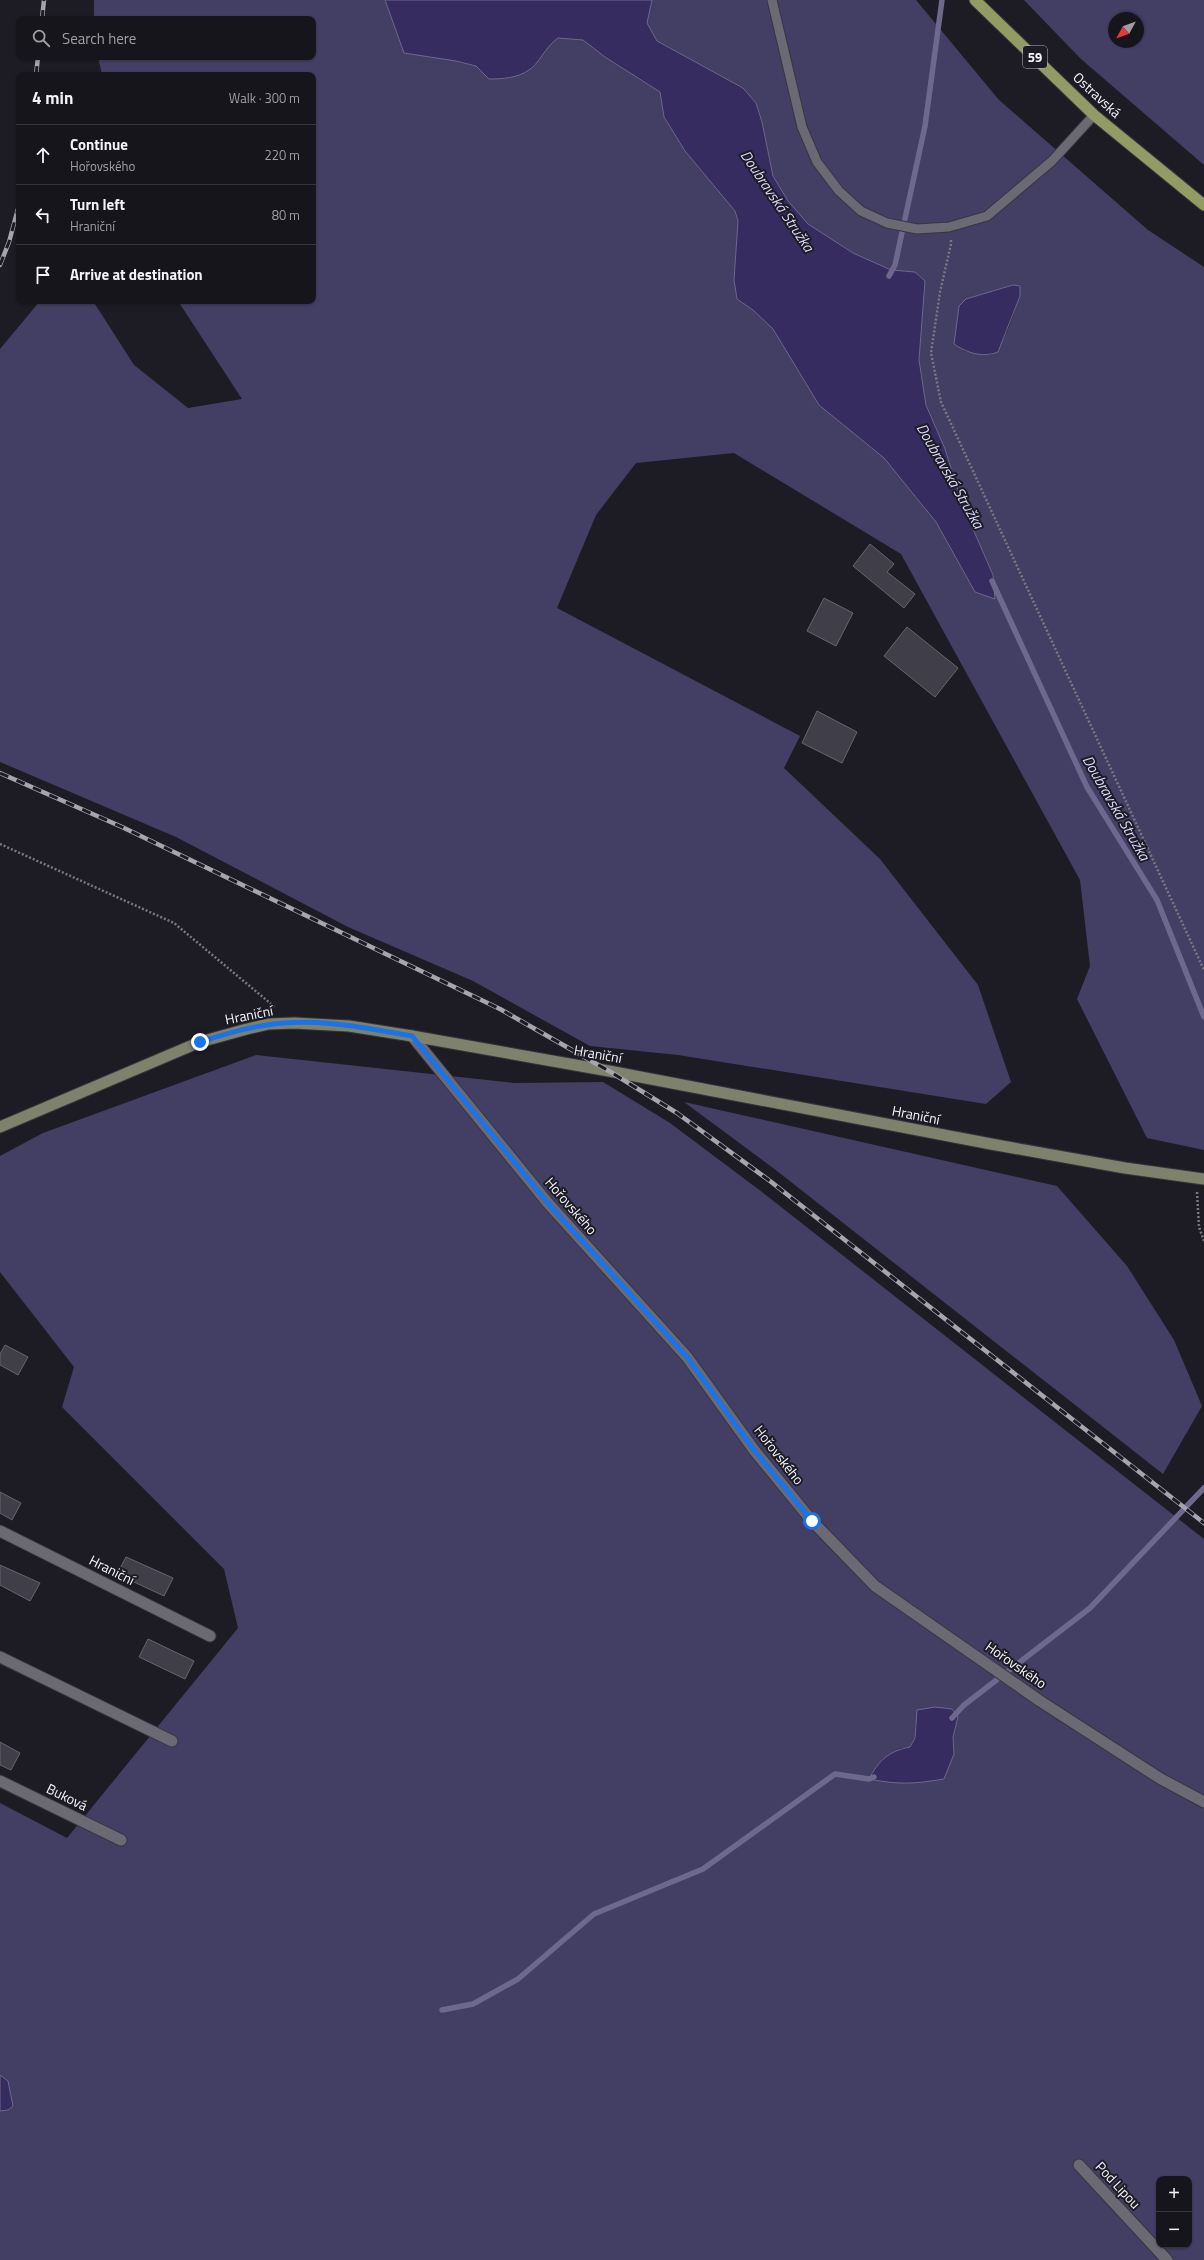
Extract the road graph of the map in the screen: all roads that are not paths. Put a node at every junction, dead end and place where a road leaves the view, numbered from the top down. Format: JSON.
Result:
{"nodes":[{"id":1,"x":772,"y":0,"type":"edge"},
{"id":2,"x":975,"y":0,"type":"edge"},
{"id":3,"x":1094,"y":115,"type":"junction"},
{"id":4,"x":1204,"y":205,"type":"edge"},
{"id":5,"x":412,"y":1036,"type":"junction"},
{"id":6,"x":0,"y":1127,"type":"edge"},
{"id":7,"x":1200,"y":1178,"type":"edge"},
{"id":8,"x":0,"y":1530,"type":"edge"},
{"id":9,"x":210,"y":1636,"type":"dead end"},
{"id":10,"x":0,"y":1657,"type":"edge"},
{"id":11,"x":172,"y":1741,"type":"dead end"},
{"id":12,"x":0,"y":1781,"type":"edge"},
{"id":13,"x":1204,"y":1802,"type":"edge"},
{"id":14,"x":121,"y":1840,"type":"dead end"},
{"id":15,"x":1079,"y":2166,"type":"dead end"},
{"id":16,"x":1167,"y":2260,"type":"edge"}],
"edges":[{"from":1,"to":3,"type":"lane"},
{"from":2,"to":3,"type":"main road","name":"Ostravská","number":"59"},
{"from":3,"to":4,"type":"main road","name":"Ostravská","number":"59"},
{"from":5,"to":6,"type":"main road","name":"Hraniční"},
{"from":5,"to":7,"type":"main road","name":"Hraniční"},
{"from":5,"to":13,"type":"street","name":"Hořovského"},
{"from":8,"to":9,"type":"street","name":"Hraniční"},
{"from":10,"to":11,"type":"street"},
{"from":12,"to":14,"type":"street","name":"Buková"},
{"from":15,"to":16,"type":"street","name":"Pod Lipou"}]}
